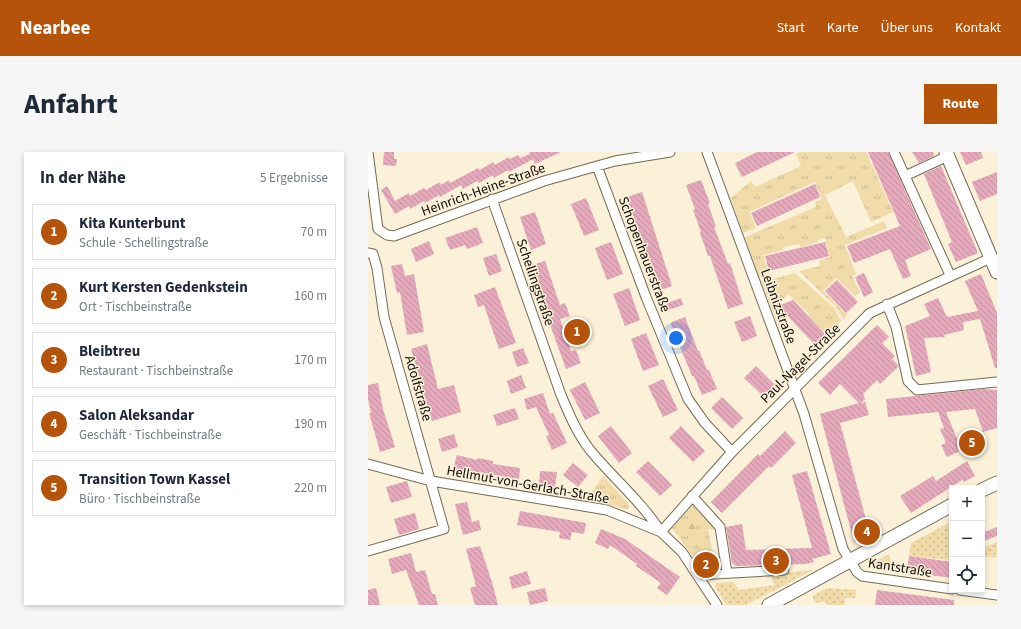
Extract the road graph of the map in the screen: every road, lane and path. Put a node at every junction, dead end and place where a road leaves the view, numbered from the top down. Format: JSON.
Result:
{"nodes":[{"id":1,"x":368,"y":152,"type":"edge"},
{"id":2,"x":670,"y":152,"type":"edge"},
{"id":3,"x":706,"y":152,"type":"edge"},
{"id":4,"x":894,"y":152,"type":"edge"},
{"id":5,"x":947,"y":154,"type":"edge"},
{"id":6,"x":614,"y":156,"type":"edge"},
{"id":7,"x":597,"y":166,"type":"junction"},
{"id":8,"x":905,"y":176,"type":"junction"},
{"id":9,"x":492,"y":199,"type":"junction"},
{"id":10,"x":370,"y":254,"type":"edge"},
{"id":11,"x":991,"y":258,"type":"junction"},
{"id":12,"x":997,"y":272,"type":"edge"},
{"id":13,"x":950,"y":275,"type":"junction"},
{"id":14,"x":887,"y":304,"type":"junction"},
{"id":15,"x":997,"y":382,"type":"edge"},
{"id":16,"x":795,"y":389,"type":"junction"},
{"id":17,"x":732,"y":452,"type":"junction"},
{"id":18,"x":368,"y":464,"type":"edge"},
{"id":19,"x":430,"y":481,"type":"junction"},
{"id":20,"x":997,"y":483,"type":"edge"},
{"id":21,"x":985,"y":489,"type":"edge"},
{"id":22,"x":692,"y":496,"type":"junction"},
{"id":23,"x":949,"y":507,"type":"edge"},
{"id":24,"x":660,"y":532,"type":"junction"},
{"id":25,"x":368,"y":551,"type":"edge"},
{"id":26,"x":850,"y":561,"type":"junction"},
{"id":27,"x":784,"y":570,"type":"dead end"},
{"id":28,"x":727,"y":573,"type":"junction"},
{"id":29,"x":698,"y":575,"type":"junction"},
{"id":30,"x":949,"y":589,"type":"edge"},
{"id":31,"x":982,"y":593,"type":"edge"},
{"id":32,"x":997,"y":595,"type":"edge"},
{"id":33,"x":716,"y":605,"type":"edge"},
{"id":34,"x":769,"y":605,"type":"edge"}],
"edges":[{"from":1,"to":9,"type":"street","name":"Heinrich-Heine-Straße"},
{"from":2,"to":6,"type":"street","name":"Heinrich-Heine-Straße"},
{"from":3,"to":16,"type":"street","name":"Leibnizstraße"},
{"from":4,"to":8,"type":"street"},
{"from":5,"to":8,"type":"street"},
{"from":5,"to":11,"type":"main road"},
{"from":6,"to":7,"type":"street","name":"Heinrich-Heine-Straße"},
{"from":7,"to":9,"type":"street","name":"Heinrich-Heine-Straße"},
{"from":7,"to":17,"type":"street","name":"Schopenhauerstraße"},
{"from":8,"to":13,"type":"street"},
{"from":9,"to":24,"type":"street","name":"Schellingstraße"},
{"from":10,"to":19,"type":"street","name":"Adolfstraße"},
{"from":11,"to":12,"type":"main road"},
{"from":11,"to":13,"type":"street","name":"Paul-Nagel-Straße"},
{"from":13,"to":14,"type":"street","name":"Paul-Nagel-Straße"},
{"from":14,"to":15,"type":"street"},
{"from":14,"to":16,"type":"street","name":"Paul-Nagel-Straße"},
{"from":16,"to":17,"type":"street","name":"Paul-Nagel-Straße"},
{"from":16,"to":26,"type":"street","name":"Leibnizstraße"},
{"from":17,"to":22,"type":"street","name":"Paul-Nagel-Straße"},
{"from":18,"to":19,"type":"street","name":"Hellmut-von-Gerlach-Straße"},
{"from":19,"to":24,"type":"street","name":"Hellmut-von-Gerlach-Straße"},
{"from":19,"to":25,"type":"street","name":"Adolfstraße"},
{"from":20,"to":21,"type":"main road"},
{"from":22,"to":24,"type":"street","name":"Paul-Nagel-Straße"},
{"from":22,"to":28,"type":"street"},
{"from":23,"to":26,"type":"main road"},
{"from":24,"to":29,"type":"street","name":"Hellmut-von-Gerlach-Straße"},
{"from":26,"to":30,"type":"street","name":"Kantstraße"},
{"from":26,"to":34,"type":"main road"},
{"from":27,"to":28,"type":"street"},
{"from":28,"to":29,"type":"street"},
{"from":29,"to":33,"type":"street","name":"Hellmut-von-Gerlach-Straße"},
{"from":31,"to":32,"type":"street"}]}
